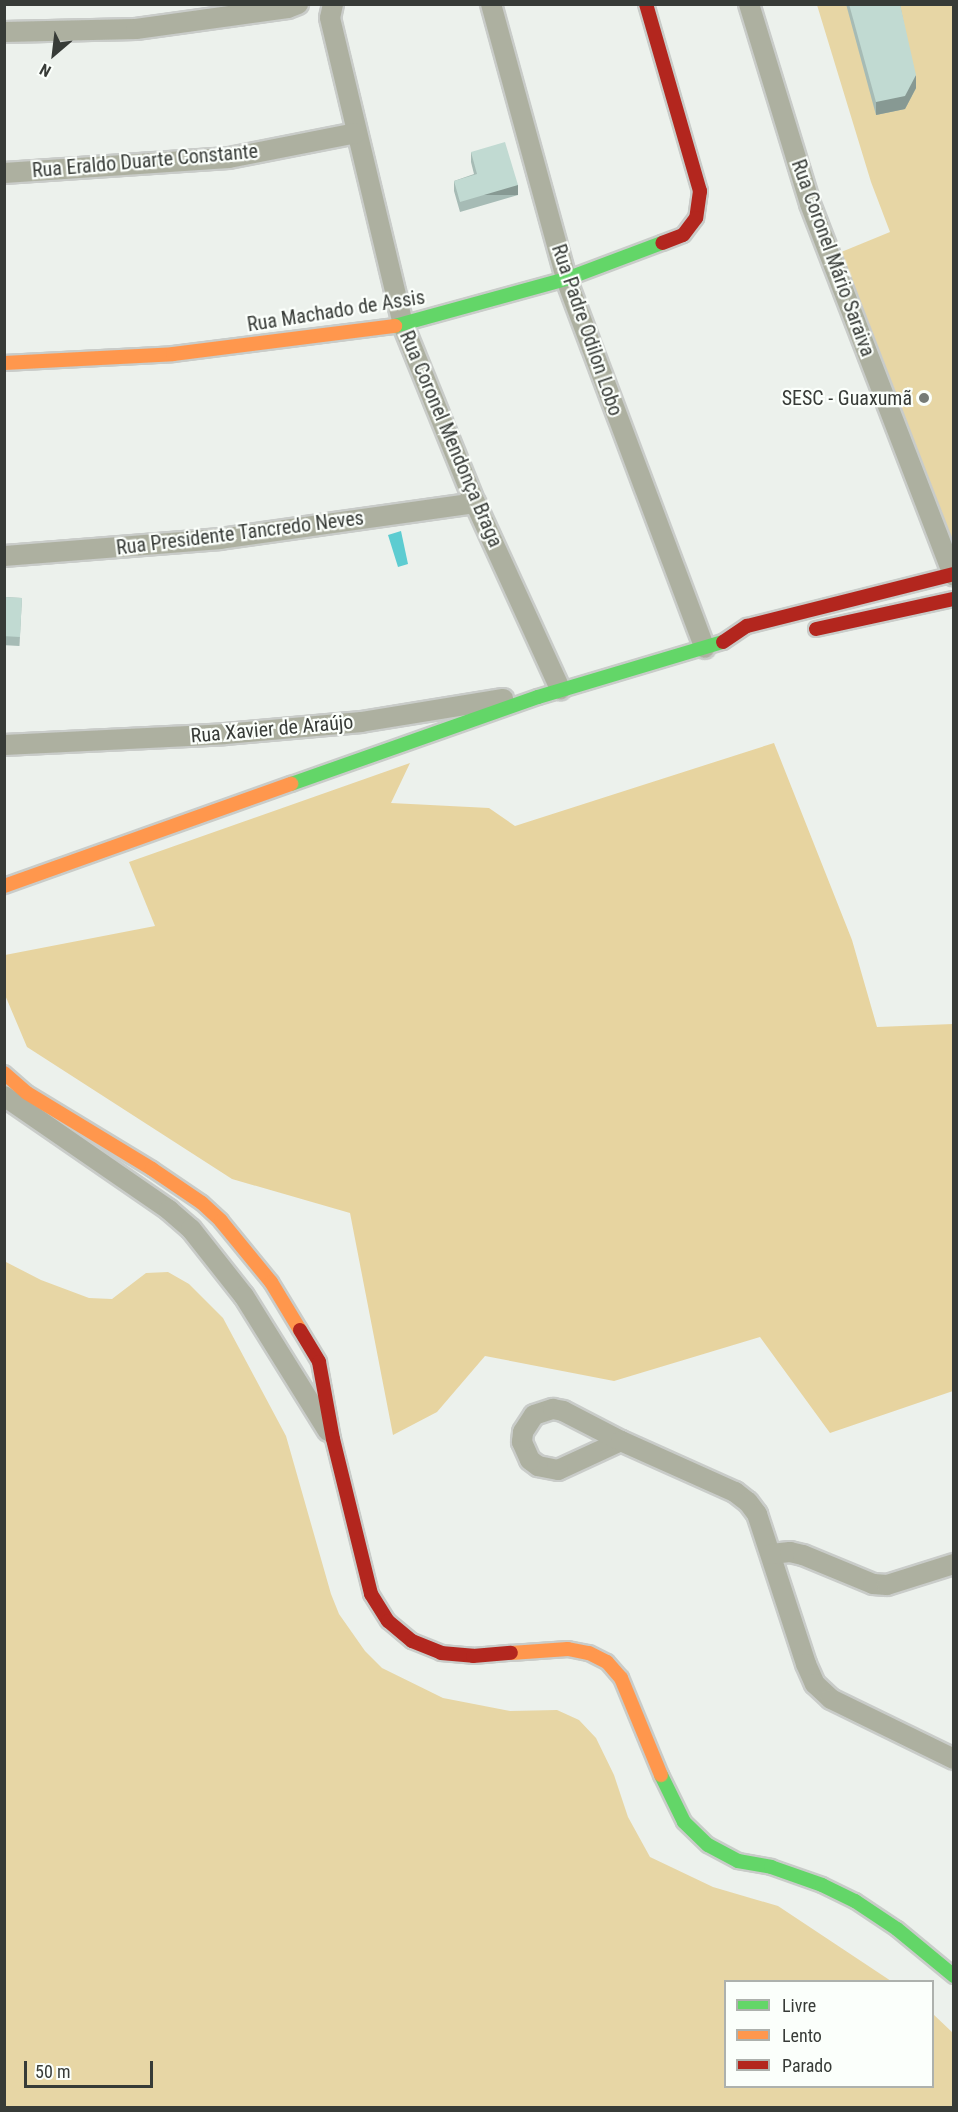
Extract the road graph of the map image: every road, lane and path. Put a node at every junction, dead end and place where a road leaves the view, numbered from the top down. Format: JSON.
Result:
{"nodes":[{"id":1,"x":298,"y":4,"type":"edge"},
{"id":2,"x":333,"y":4,"type":"edge"},
{"id":3,"x":491,"y":4,"type":"edge"},
{"id":4,"x":646,"y":4,"type":"edge"},
{"id":5,"x":749,"y":4,"type":"edge"},
{"id":6,"x":4,"y":32,"type":"edge"},
{"id":7,"x":356,"y":133,"type":"junction"},
{"id":8,"x":4,"y":173,"type":"edge"},
{"id":9,"x":566,"y":279,"type":"junction"},
{"id":10,"x":403,"y":325,"type":"junction"},
{"id":11,"x":4,"y":363,"type":"edge"},
{"id":12,"x":475,"y":503,"type":"junction"},
{"id":13,"x":4,"y":556,"type":"edge"},
{"id":14,"x":953,"y":574,"type":"edge"},
{"id":15,"x":954,"y":599,"type":"edge"},
{"id":16,"x":803,"y":632,"type":"dead end"},
{"id":17,"x":742,"y":645,"type":"dead end"},
{"id":18,"x":713,"y":646,"type":"junction"},
{"id":19,"x":560,"y":689,"type":"junction"},
{"id":20,"x":538,"y":697,"type":"junction"},
{"id":21,"x":4,"y":745,"type":"edge"},
{"id":22,"x":4,"y":886,"type":"edge"},
{"id":23,"x":4,"y":1073,"type":"edge"},
{"id":24,"x":4,"y":1096,"type":"edge"},
{"id":25,"x":333,"y":1439,"type":"junction"},
{"id":26,"x":621,"y":1442,"type":"junction"},
{"id":27,"x":771,"y":1554,"type":"junction"},
{"id":28,"x":954,"y":1564,"type":"edge"},
{"id":29,"x":954,"y":1759,"type":"edge"},
{"id":30,"x":954,"y":1976,"type":"edge"}],
"edges":[{"from":1,"to":6,"type":"street"},
{"from":2,"to":7,"type":"street","name":"Rua Coronel Mendonça Braga"},
{"from":3,"to":9,"type":"street","name":"Rua Padre Odilon Lobo"},
{"from":4,"to":9,"type":"street","name":"Rua Machado de Assis"},
{"from":5,"to":14,"type":"street","name":"Rua Coronel Mário Saraiva"},
{"from":7,"to":8,"type":"street","name":"Rua Eraldo Duarte Constante"},
{"from":7,"to":10,"type":"street","name":"Rua Coronel Mendonça Braga"},
{"from":9,"to":10,"type":"street","name":"Rua Machado de Assis"},
{"from":9,"to":18,"type":"street","name":"Rua Padre Odilon Lobo"},
{"from":10,"to":11,"type":"street","name":"Rua Machado de Assis"},
{"from":10,"to":12,"type":"street","name":"Rua Coronel Mendonça Braga"},
{"from":12,"to":13,"type":"street","name":"Rua Presidente Tancredo Neves"},
{"from":12,"to":19,"type":"street","name":"Rua Coronel Mendonça Braga"},
{"from":14,"to":18,"type":"street"},
{"from":15,"to":16,"type":"street"},
{"from":17,"to":18,"type":"street"},
{"from":18,"to":19,"type":"street"},
{"from":19,"to":20,"type":"street"},
{"from":20,"to":21,"type":"street","name":"Rua Xavier de Araújo"},
{"from":20,"to":22,"type":"street"},
{"from":23,"to":25,"type":"street"},
{"from":24,"to":25,"type":"street"},
{"from":25,"to":30,"type":"street"},
{"from":26,"to":26,"type":"street"},
{"from":26,"to":27,"type":"street"},
{"from":27,"to":28,"type":"street"},
{"from":27,"to":29,"type":"street"}]}
